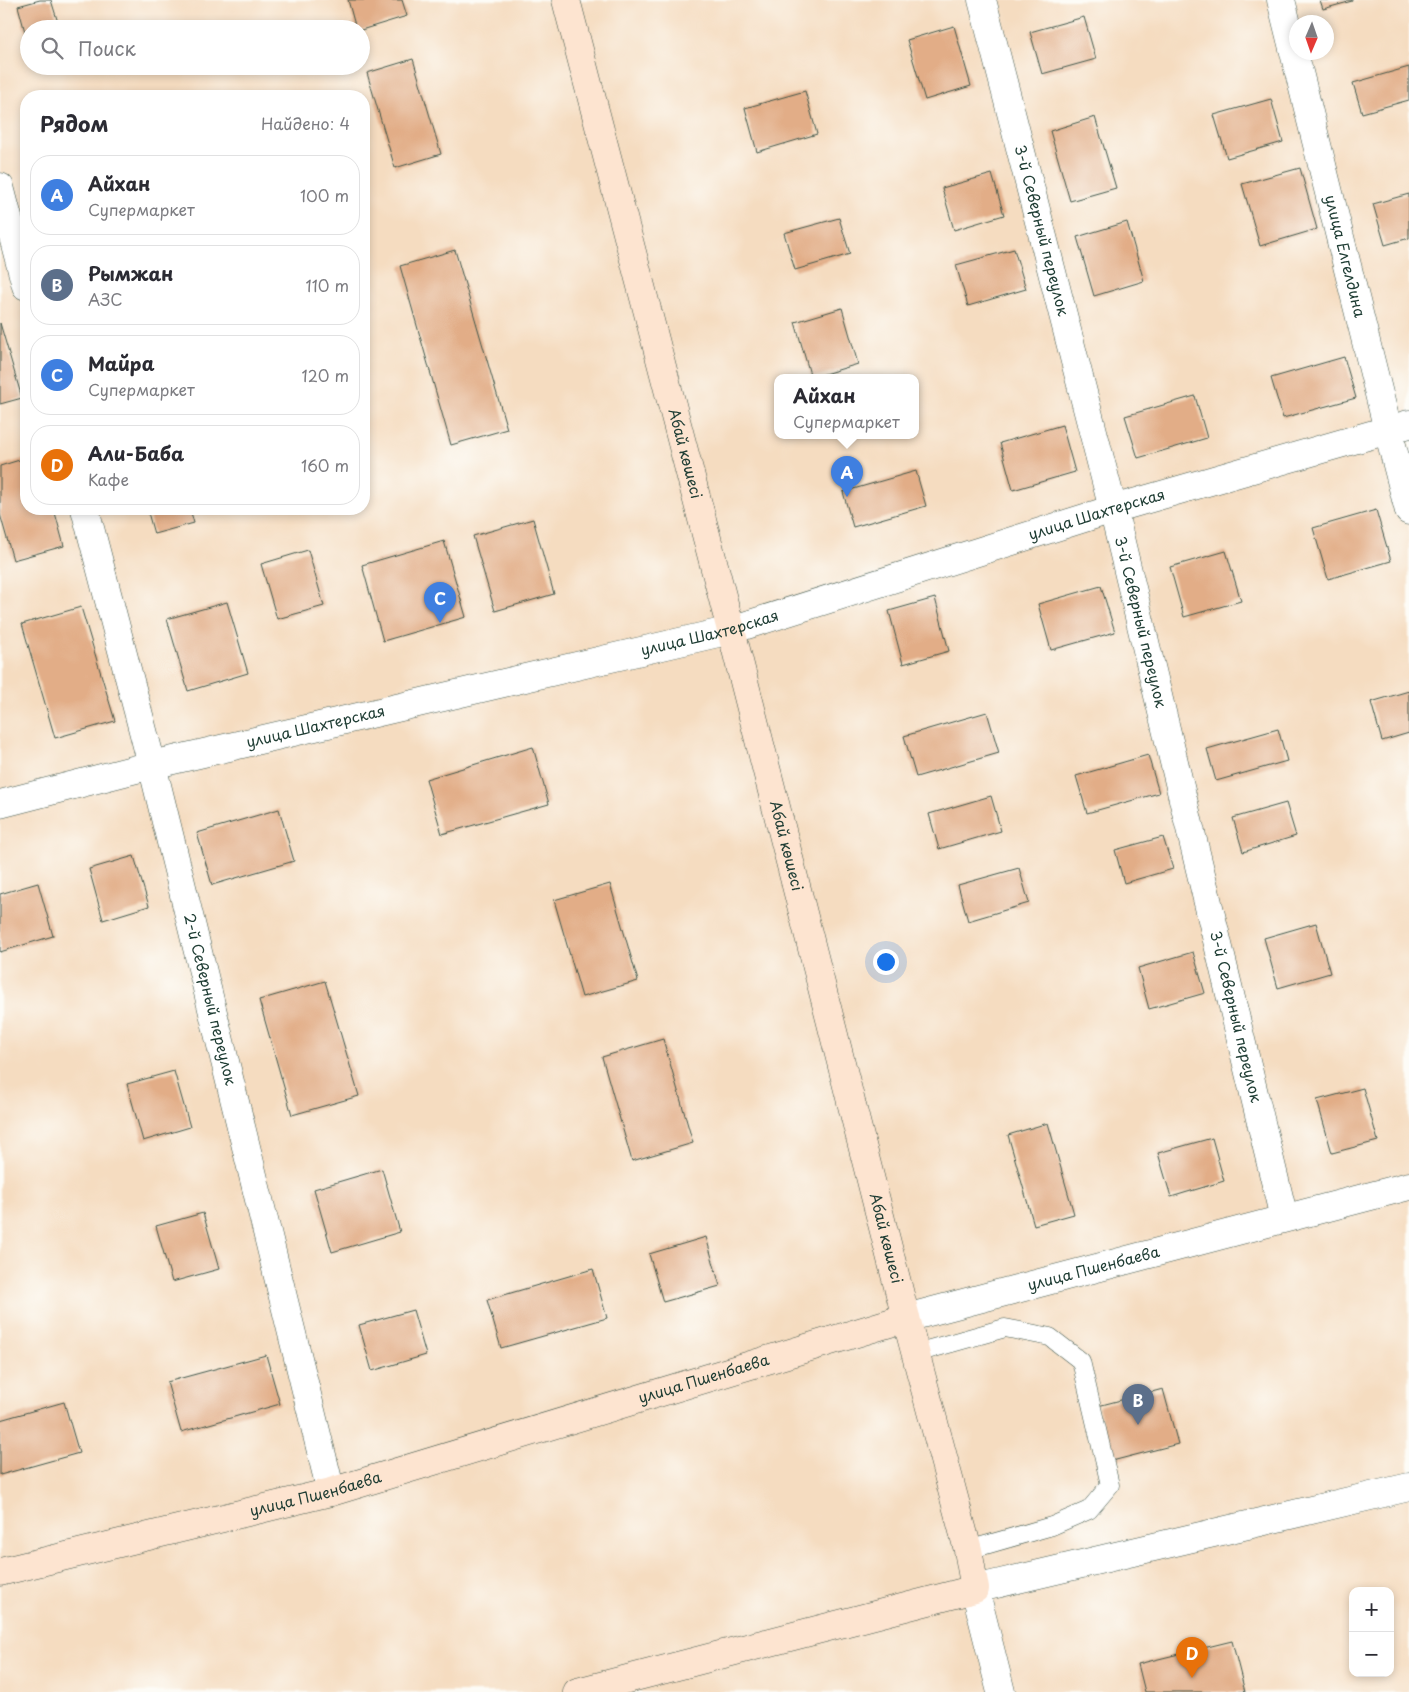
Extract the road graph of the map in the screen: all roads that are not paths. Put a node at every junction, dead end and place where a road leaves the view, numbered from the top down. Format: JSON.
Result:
{"nodes":[{"id":1,"x":566,"y":0,"type":"edge"},
{"id":2,"x":982,"y":0,"type":"edge"},
{"id":3,"x":1281,"y":0,"type":"edge"},
{"id":4,"x":0,"y":187,"type":"edge"},
{"id":5,"x":20,"y":263,"type":"edge"},
{"id":6,"x":1398,"y":427,"type":"edge"},
{"id":7,"x":1113,"y":509,"type":"junction"},
{"id":8,"x":1409,"y":511,"type":"edge"},
{"id":9,"x":87,"y":515,"type":"edge"},
{"id":10,"x":731,"y":630,"type":"junction"},
{"id":11,"x":152,"y":765,"type":"junction"},
{"id":12,"x":0,"y":804,"type":"edge"},
{"id":13,"x":1409,"y":1186,"type":"edge"},
{"id":14,"x":1284,"y":1218,"type":"junction"},
{"id":15,"x":906,"y":1318,"type":"junction"},
{"id":16,"x":916,"y":1353,"type":"junction"},
{"id":17,"x":1409,"y":1486,"type":"edge"},
{"id":18,"x":331,"y":1492,"type":"junction"},
{"id":19,"x":968,"y":1550,"type":"junction"},
{"id":20,"x":0,"y":1572,"type":"edge"},
{"id":21,"x":975,"y":1589,"type":"junction"},
{"id":22,"x":577,"y":1692,"type":"edge"},
{"id":23,"x":1001,"y":1692,"type":"edge"}],
"edges":[{"from":1,"to":10,"type":"main road","name":"Абай көшесі"},
{"from":2,"to":7,"type":"street","name":"3-й Северный переулок"},
{"from":3,"to":6,"type":"street","name":"улица Елгелдина"},
{"from":4,"to":5,"type":"street"},
{"from":6,"to":7,"type":"street","name":"улица Шахтерская"},
{"from":6,"to":8,"type":"street","name":"улица Елгелдина"},
{"from":7,"to":10,"type":"street","name":"улица Шахтерская"},
{"from":7,"to":14,"type":"street","name":"3-й Северный переулок"},
{"from":9,"to":11,"type":"street","name":"2-й Северный переулок"},
{"from":10,"to":11,"type":"street","name":"улица Шахтерская"},
{"from":10,"to":15,"type":"main road","name":"Абай көшесі"},
{"from":11,"to":12,"type":"street","name":"улица Шахтерская"},
{"from":11,"to":18,"type":"street","name":"2-й Северный переулок"},
{"from":13,"to":14,"type":"street","name":"улица Пшенбаева"},
{"from":14,"to":15,"type":"street","name":"улица Пшенбаева"},
{"from":15,"to":16,"type":"main road","name":"Абай көшесі"},
{"from":15,"to":18,"type":"main road","name":"улица Пшенбаева"},
{"from":16,"to":19,"type":"main road","name":"Абай көшесі"},
{"from":16,"to":19,"type":"lane"},
{"from":17,"to":21,"type":"street"},
{"from":18,"to":20,"type":"main road","name":"улица Пшенбаева"},
{"from":19,"to":21,"type":"main road","name":"Абай көшесі"},
{"from":21,"to":22,"type":"main road"},
{"from":21,"to":23,"type":"street","name":"Абай көшесі"}]}
